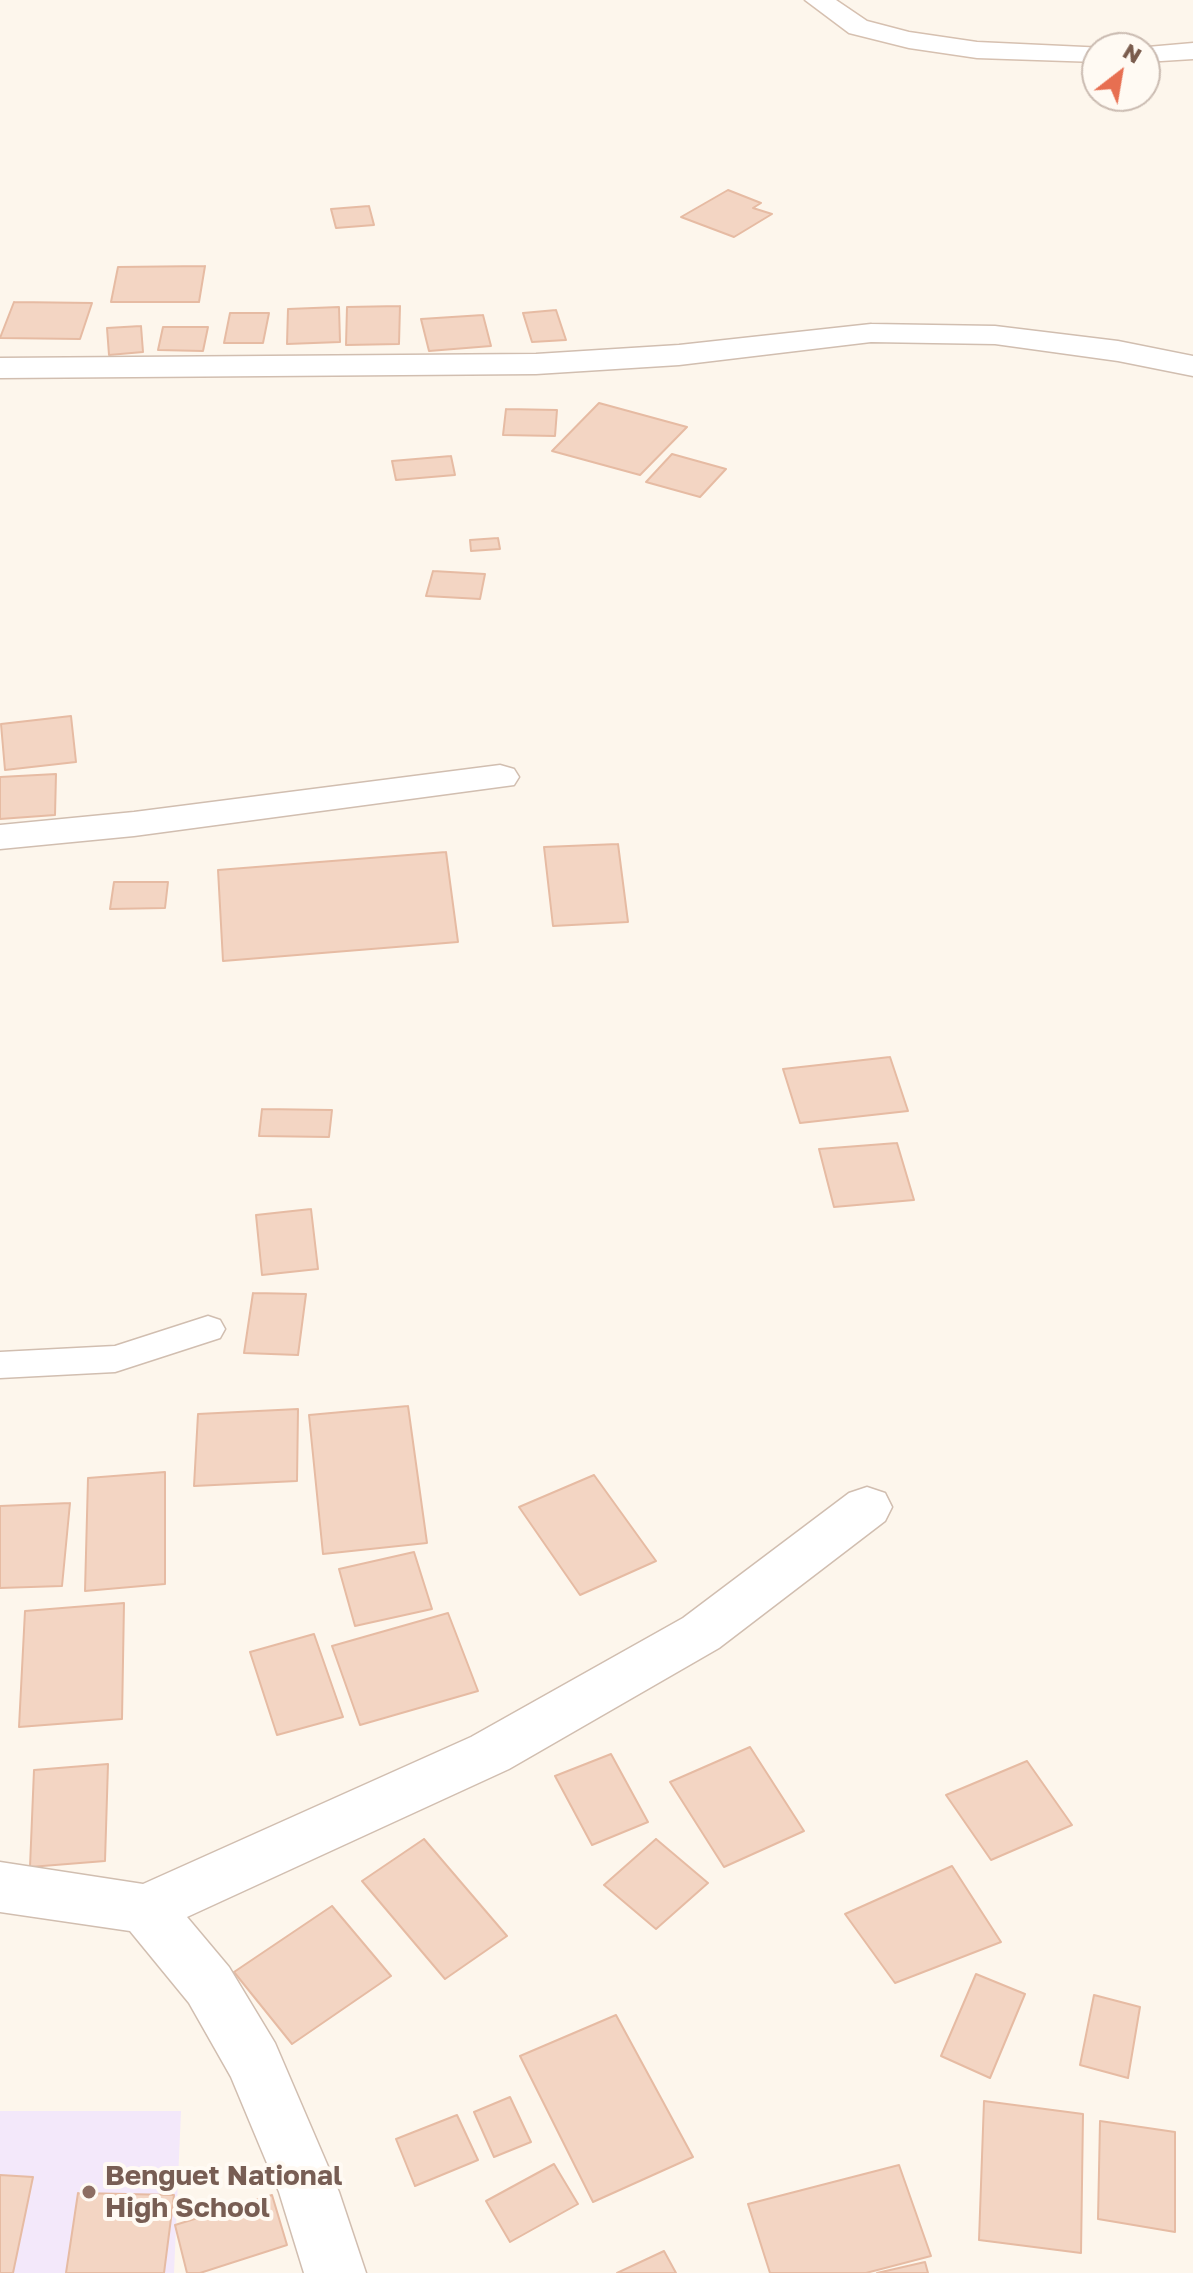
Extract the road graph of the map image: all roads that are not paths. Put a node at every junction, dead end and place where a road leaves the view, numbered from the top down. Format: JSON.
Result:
{"nodes":[{"id":1,"x":818,"y":0,"type":"edge"},
{"id":2,"x":1193,"y":51,"type":"edge"},
{"id":3,"x":1081,"y":53,"type":"edge"},
{"id":4,"x":1161,"y":53,"type":"edge"},
{"id":5,"x":1193,"y":366,"type":"edge"},
{"id":6,"x":0,"y":368,"type":"edge"},
{"id":7,"x":500,"y":777,"type":"dead end"},
{"id":8,"x":0,"y":837,"type":"edge"},
{"id":9,"x":208,"y":1329,"type":"dead end"},
{"id":10,"x":0,"y":1365,"type":"edge"},
{"id":11,"x":867,"y":1507,"type":"dead end"},
{"id":12,"x":0,"y":1887,"type":"edge"},
{"id":13,"x":146,"y":1909,"type":"junction"},
{"id":14,"x":335,"y":2273,"type":"edge"}],
"edges":[{"from":1,"to":3,"type":"street"},
{"from":2,"to":4,"type":"street"},
{"from":5,"to":6,"type":"street"},
{"from":7,"to":8,"type":"street"},
{"from":9,"to":10,"type":"lane"},
{"from":11,"to":13,"type":"street"},
{"from":12,"to":13,"type":"street"},
{"from":13,"to":14,"type":"street"}]}
